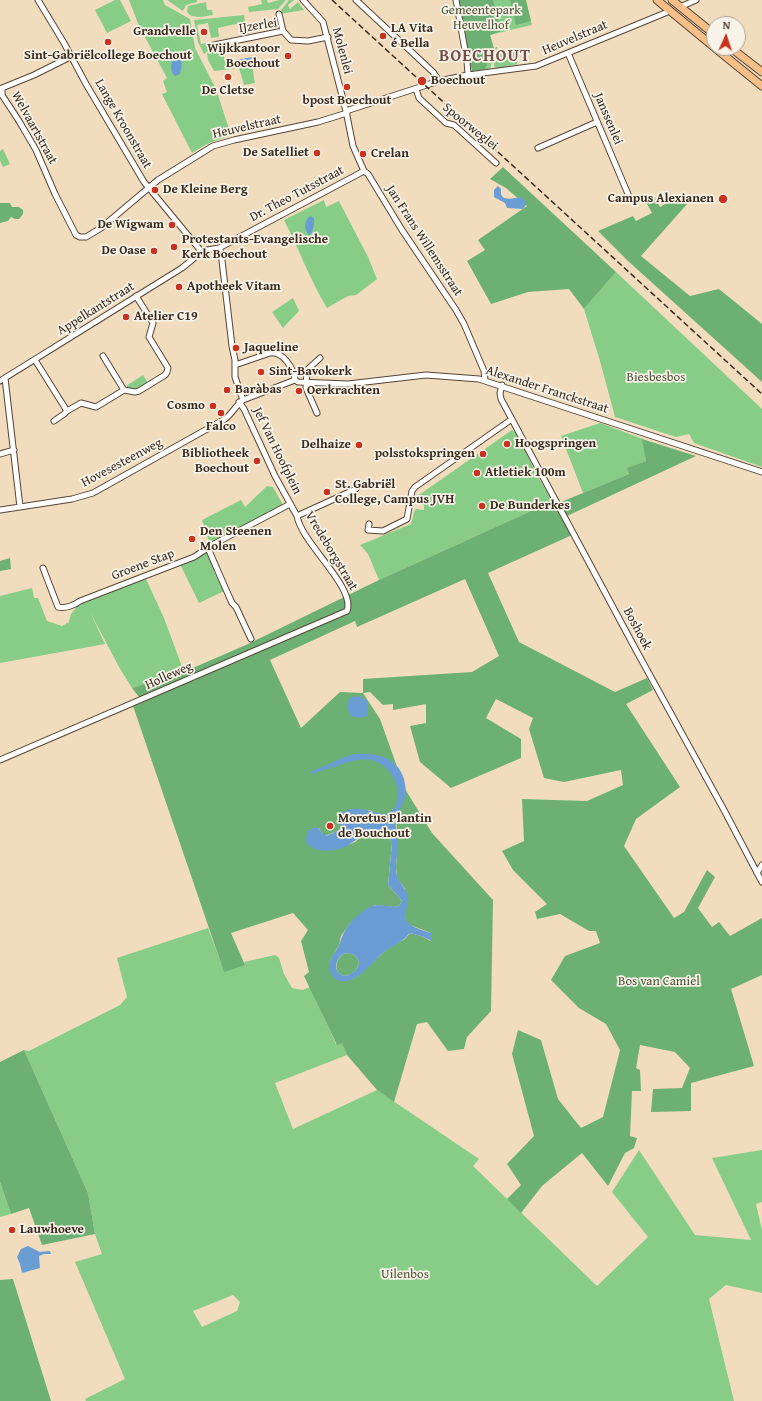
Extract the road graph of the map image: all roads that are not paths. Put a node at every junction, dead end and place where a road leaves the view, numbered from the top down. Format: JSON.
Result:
{"nodes":[{"id":1,"x":38,"y":0,"type":"edge"},
{"id":2,"x":304,"y":0,"type":"edge"},
{"id":3,"x":356,"y":0,"type":"edge"},
{"id":4,"x":456,"y":0,"type":"edge"},
{"id":5,"x":657,"y":0,"type":"edge"},
{"id":6,"x":672,"y":0,"type":"edge"},
{"id":7,"x":696,"y":0,"type":"edge"},
{"id":8,"x":680,"y":7,"type":"junction"},
{"id":9,"x":670,"y":11,"type":"junction"},
{"id":10,"x":279,"y":14,"type":"dead end"},
{"id":11,"x":706,"y":28,"type":"edge"},
{"id":12,"x":283,"y":31,"type":"junction"},
{"id":13,"x":328,"y":37,"type":"junction"},
{"id":14,"x":706,"y":41,"type":"edge"},
{"id":15,"x":214,"y":45,"type":"dead end"},
{"id":16,"x":568,"y":53,"type":"junction"},
{"id":17,"x":72,"y":56,"type":"junction"},
{"id":18,"x":725,"y":56,"type":"edge"},
{"id":19,"x":742,"y":56,"type":"edge"},
{"id":20,"x":762,"y":72,"type":"edge"},
{"id":21,"x":468,"y":75,"type":"junction"},
{"id":22,"x":438,"y":81,"type":"junction"},
{"id":23,"x":762,"y":86,"type":"edge"},
{"id":24,"x":1,"y":88,"type":"edge"},
{"id":25,"x":416,"y":89,"type":"junction"},
{"id":26,"x":1,"y":96,"type":"edge"},
{"id":27,"x":346,"y":112,"type":"junction"},
{"id":28,"x":597,"y":122,"type":"junction"},
{"id":29,"x":538,"y":148,"type":"dead end"},
{"id":30,"x":496,"y":163,"type":"dead end"},
{"id":31,"x":364,"y":171,"type":"junction"},
{"id":32,"x":148,"y":188,"type":"junction"},
{"id":33,"x":628,"y":194,"type":"dead end"},
{"id":34,"x":76,"y":235,"type":"joint"},
{"id":35,"x":219,"y":248,"type":"junction"},
{"id":36,"x":201,"y":251,"type":"junction"},
{"id":37,"x":136,"y":296,"type":"junction"},
{"id":38,"x":103,"y":356,"type":"dead end"},
{"id":39,"x":320,"y":358,"type":"dead end"},
{"id":40,"x":35,"y":360,"type":"junction"},
{"id":41,"x":235,"y":365,"type":"junction"},
{"id":42,"x":6,"y":378,"type":"junction"},
{"id":43,"x":295,"y":380,"type":"junction"},
{"id":44,"x":485,"y":380,"type":"junction"},
{"id":45,"x":0,"y":381,"type":"edge"},
{"id":46,"x":306,"y":381,"type":"junction"},
{"id":47,"x":502,"y":385,"type":"junction"},
{"id":48,"x":124,"y":390,"type":"junction"},
{"id":49,"x":241,"y":401,"type":"junction"},
{"id":50,"x":66,"y":411,"type":"junction"},
{"id":51,"x":317,"y":413,"type":"dead end"},
{"id":52,"x":512,"y":419,"type":"junction"},
{"id":53,"x":225,"y":420,"type":"joint"},
{"id":54,"x":54,"y":421,"type":"dead end"},
{"id":55,"x":14,"y":450,"type":"junction"},
{"id":56,"x":0,"y":454,"type":"edge"},
{"id":57,"x":762,"y":472,"type":"edge"},
{"id":58,"x":356,"y":489,"type":"dead end"},
{"id":59,"x":290,"y":504,"type":"junction"},
{"id":60,"x":20,"y":507,"type":"junction"},
{"id":61,"x":0,"y":510,"type":"edge"},
{"id":62,"x":298,"y":516,"type":"junction"},
{"id":63,"x":368,"y":530,"type":"dead end"},
{"id":64,"x":208,"y":548,"type":"junction"},
{"id":65,"x":43,"y":568,"type":"dead end"},
{"id":66,"x":347,"y":611,"type":"joint"},
{"id":67,"x":251,"y":639,"type":"dead end"},
{"id":68,"x":0,"y":760,"type":"edge"},
{"id":69,"x":762,"y":865,"type":"edge"},
{"id":70,"x":757,"y":872,"type":"junction"},
{"id":71,"x":762,"y":882,"type":"edge"}],
"edges":[{"from":1,"to":17,"type":"street","name":"Lange Kroonstraat"},
{"from":2,"to":13,"type":"street","name":"Molenlei"},
{"from":3,"to":22,"type":"street"},
{"from":4,"to":21,"type":"street"},
{"from":5,"to":9,"type":"main road"},
{"from":6,"to":8,"type":"main road"},
{"from":7,"to":8,"type":"street"},
{"from":8,"to":9,"type":"main road"},
{"from":8,"to":11,"type":"main road"},
{"from":9,"to":14,"type":"main road"},
{"from":9,"to":16,"type":"street","name":"Heuvelstraat"},
{"from":10,"to":12,"type":"street"},
{"from":12,"to":13,"type":"street","name":"IJzerlei"},
{"from":12,"to":15,"type":"street","name":"IJzerlei"},
{"from":13,"to":27,"type":"street","name":"Molenlei"},
{"from":16,"to":21,"type":"street","name":"Heuvelstraat"},
{"from":16,"to":28,"type":"street","name":"Janssenlei"},
{"from":17,"to":24,"type":"street"},
{"from":17,"to":32,"type":"street","name":"Lange Kroonstraat"},
{"from":18,"to":23,"type":"main road"},
{"from":19,"to":20,"type":"main road"},
{"from":21,"to":22,"type":"street","name":"Heuvelstraat"},
{"from":22,"to":25,"type":"street","name":"Heuvelstraat"},
{"from":24,"to":26,"type":"street","name":"Welvaartstraat"},
{"from":25,"to":27,"type":"street","name":"Heuvelstraat"},
{"from":25,"to":30,"type":"street","name":"Spoorweglei"},
{"from":26,"to":34,"type":"street","name":"Welvaartstraat"},
{"from":27,"to":31,"type":"street","name":"Jan Frans Willemsstraat"},
{"from":27,"to":32,"type":"street","name":"Heuvelstraat"},
{"from":28,"to":29,"type":"street"},
{"from":28,"to":33,"type":"street","name":"Janssenlei"},
{"from":31,"to":35,"type":"street","name":"Dr. Theo Tutsstraat"},
{"from":31,"to":44,"type":"street","name":"Jan Frans Willemsstraat"},
{"from":32,"to":34,"type":"street","name":"Heuvelstraat"},
{"from":32,"to":36,"type":"street","name":"Lange Kroonstraat"},
{"from":35,"to":36,"type":"street","name":"Dr. Theo Tutsstraat"},
{"from":35,"to":41,"type":"street"},
{"from":36,"to":37,"type":"street","name":"Appelkantstraat"},
{"from":37,"to":40,"type":"street","name":"Appelkantstraat"},
{"from":37,"to":48,"type":"street"},
{"from":38,"to":48,"type":"street"},
{"from":39,"to":46,"type":"street"},
{"from":40,"to":42,"type":"street","name":"Appelkantstraat"},
{"from":40,"to":50,"type":"street"},
{"from":41,"to":43,"type":"street"},
{"from":41,"to":49,"type":"street"},
{"from":42,"to":45,"type":"street","name":"Appelkantstraat"},
{"from":42,"to":55,"type":"street"},
{"from":43,"to":46,"type":"street","name":"Alexander Franckstraat"},
{"from":43,"to":49,"type":"street"},
{"from":44,"to":46,"type":"street","name":"Alexander Franckstraat"},
{"from":44,"to":47,"type":"street","name":"Alexander Franckstraat"},
{"from":46,"to":51,"type":"street"},
{"from":47,"to":52,"type":"street","name":"Boshoek"},
{"from":47,"to":57,"type":"street","name":"Alexander Franckstraat"},
{"from":48,"to":50,"type":"street"},
{"from":49,"to":53,"type":"street","name":"Jef Van Hoofplein"},
{"from":49,"to":59,"type":"street","name":"Jef Van Hoofplein"},
{"from":50,"to":54,"type":"street"},
{"from":52,"to":63,"type":"street"},
{"from":52,"to":70,"type":"street","name":"Boshoek"},
{"from":53,"to":60,"type":"street","name":"Hovesesteenweg"},
{"from":55,"to":56,"type":"street"},
{"from":55,"to":60,"type":"street"},
{"from":58,"to":62,"type":"street"},
{"from":59,"to":62,"type":"street","name":"Vredeborgstraat"},
{"from":59,"to":64,"type":"street","name":"Jef Van Hoofplein"},
{"from":60,"to":61,"type":"street","name":"Hovesesteenweg"},
{"from":62,"to":66,"type":"street","name":"Vredeborgstraat"},
{"from":64,"to":65,"type":"street","name":"Groene Stap"},
{"from":64,"to":67,"type":"street"},
{"from":66,"to":68,"type":"street","name":"Holleweg"},
{"from":69,"to":70,"type":"street"},
{"from":70,"to":71,"type":"street","name":"Boshoek"}]}
